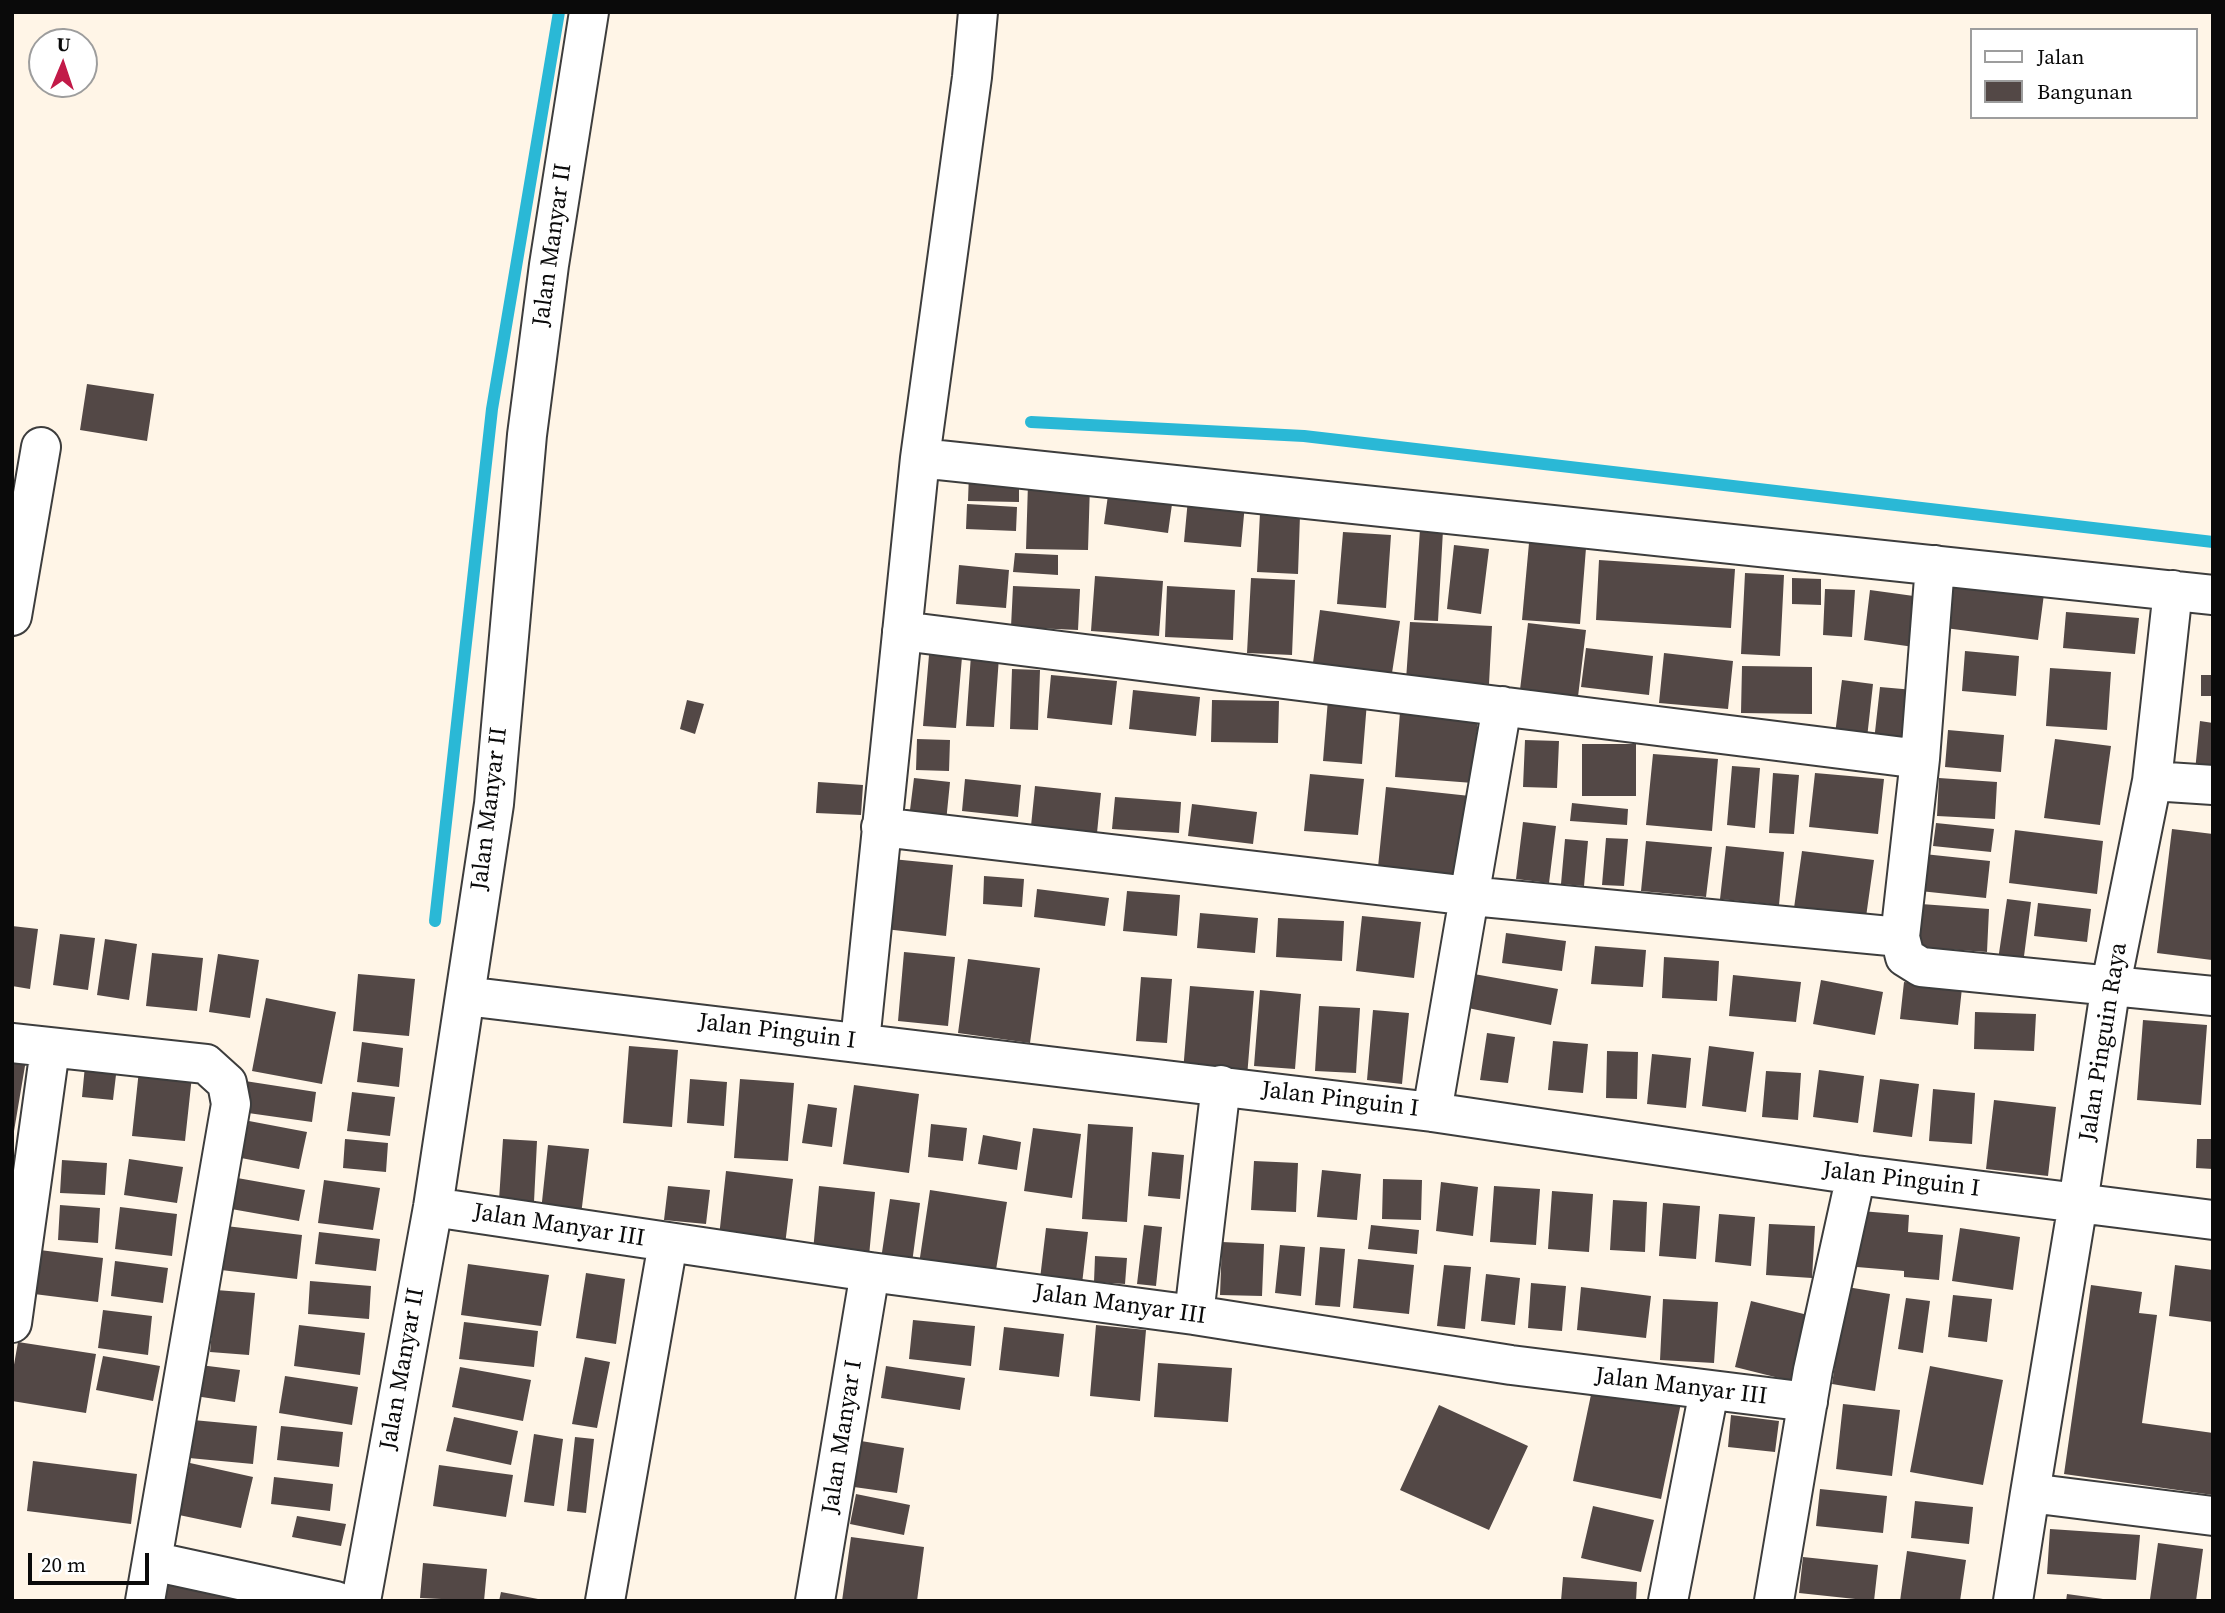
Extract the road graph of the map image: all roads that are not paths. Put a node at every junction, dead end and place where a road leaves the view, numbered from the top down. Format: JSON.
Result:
{"nodes":[{"id":1,"x":589,"y":12,"type":"edge"},
{"id":2,"x":978,"y":12,"type":"edge"},
{"id":3,"x":41,"y":447,"type":"dead end"},
{"id":4,"x":920,"y":458,"type":"junction"},
{"id":5,"x":1935,"y":565,"type":"junction"},
{"id":6,"x":2202,"y":586,"type":"edge"},
{"id":7,"x":12,"y":616,"type":"edge"},
{"id":8,"x":902,"y":631,"type":"junction"},
{"id":9,"x":1502,"y":706,"type":"junction"},
{"id":10,"x":1920,"y":759,"type":"junction"},
{"id":11,"x":2152,"y":781,"type":"junction"},
{"id":12,"x":2213,"y":785,"type":"edge"},
{"id":13,"x":881,"y":827,"type":"junction"},
{"id":14,"x":1470,"y":896,"type":"junction"},
{"id":15,"x":1900,"y":937,"type":"junction"},
{"id":16,"x":2111,"y":984,"type":"junction"},
{"id":17,"x":465,"y":996,"type":"junction"},
{"id":18,"x":2213,"y":996,"type":"edge"},
{"id":19,"x":860,"y":1042,"type":"junction"},
{"id":20,"x":12,"y":1043,"type":"edge"},
{"id":21,"x":50,"y":1049,"type":"junction"},
{"id":22,"x":1221,"y":1086,"type":"junction"},
{"id":23,"x":1432,"y":1112,"type":"junction"},
{"id":24,"x":1856,"y":1175,"type":"junction"},
{"id":25,"x":2078,"y":1203,"type":"junction"},
{"id":26,"x":433,"y":1207,"type":"junction"},
{"id":27,"x":2213,"y":1220,"type":"edge"},
{"id":28,"x":668,"y":1243,"type":"junction"},
{"id":29,"x":870,"y":1272,"type":"junction"},
{"id":30,"x":1194,"y":1315,"type":"junction"},
{"id":31,"x":12,"y":1323,"type":"edge"},
{"id":32,"x":1709,"y":1391,"type":"junction"},
{"id":33,"x":1808,"y":1402,"type":"junction"},
{"id":34,"x":2030,"y":1493,"type":"junction"},
{"id":35,"x":2213,"y":1516,"type":"edge"},
{"id":36,"x":152,"y":1561,"type":"junction"},
{"id":37,"x":145,"y":1601,"type":"edge"},
{"id":38,"x":335,"y":1601,"type":"edge"},
{"id":39,"x":361,"y":1601,"type":"edge"},
{"id":40,"x":605,"y":1601,"type":"edge"},
{"id":41,"x":816,"y":1601,"type":"edge"},
{"id":42,"x":1668,"y":1601,"type":"edge"},
{"id":43,"x":1774,"y":1601,"type":"edge"},
{"id":44,"x":2013,"y":1601,"type":"edge"}],
"edges":[{"from":1,"to":17,"type":"street","name":"Jalan Manyar II"},
{"from":2,"to":4,"type":"street"},
{"from":3,"to":7,"type":"street"},
{"from":4,"to":5,"type":"street"},
{"from":4,"to":8,"type":"street"},
{"from":5,"to":6,"type":"street"},
{"from":5,"to":10,"type":"street"},
{"from":6,"to":11,"type":"street","name":"Jalan Pinguin Raya"},
{"from":8,"to":9,"type":"street"},
{"from":8,"to":13,"type":"street"},
{"from":9,"to":10,"type":"street"},
{"from":9,"to":14,"type":"street"},
{"from":10,"to":15,"type":"street"},
{"from":11,"to":12,"type":"street"},
{"from":11,"to":16,"type":"street","name":"Jalan Pinguin Raya"},
{"from":13,"to":14,"type":"street"},
{"from":13,"to":19,"type":"street"},
{"from":14,"to":15,"type":"street"},
{"from":14,"to":23,"type":"street"},
{"from":15,"to":16,"type":"street"},
{"from":16,"to":18,"type":"street"},
{"from":16,"to":25,"type":"street","name":"Jalan Pinguin Raya"},
{"from":17,"to":19,"type":"street","name":"Jalan Pinguin I"},
{"from":17,"to":26,"type":"street","name":"Jalan Manyar II"},
{"from":19,"to":22,"type":"street","name":"Jalan Pinguin I"},
{"from":20,"to":21,"type":"street"},
{"from":21,"to":31,"type":"street"},
{"from":21,"to":36,"type":"street"},
{"from":22,"to":23,"type":"street","name":"Jalan Pinguin I"},
{"from":22,"to":30,"type":"street"},
{"from":23,"to":24,"type":"street","name":"Jalan Pinguin I"},
{"from":24,"to":25,"type":"street","name":"Jalan Pinguin I"},
{"from":24,"to":33,"type":"street"},
{"from":25,"to":27,"type":"street","name":"Jalan Pinguin I"},
{"from":25,"to":34,"type":"street","name":"Jalan Pinguin Raya"},
{"from":26,"to":28,"type":"street","name":"Jalan Manyar III"},
{"from":26,"to":39,"type":"street","name":"Jalan Manyar II"},
{"from":28,"to":29,"type":"street","name":"Jalan Manyar III"},
{"from":28,"to":40,"type":"street"},
{"from":29,"to":30,"type":"street","name":"Jalan Manyar III"},
{"from":29,"to":41,"type":"street","name":"Jalan Manyar I"},
{"from":30,"to":32,"type":"street","name":"Jalan Manyar III"},
{"from":32,"to":33,"type":"street","name":"Jalan Manyar III"},
{"from":32,"to":42,"type":"street"},
{"from":33,"to":43,"type":"street"},
{"from":34,"to":35,"type":"street"},
{"from":34,"to":44,"type":"street","name":"Jalan Pinguin Raya"},
{"from":36,"to":37,"type":"street"},
{"from":36,"to":38,"type":"street"}]}
